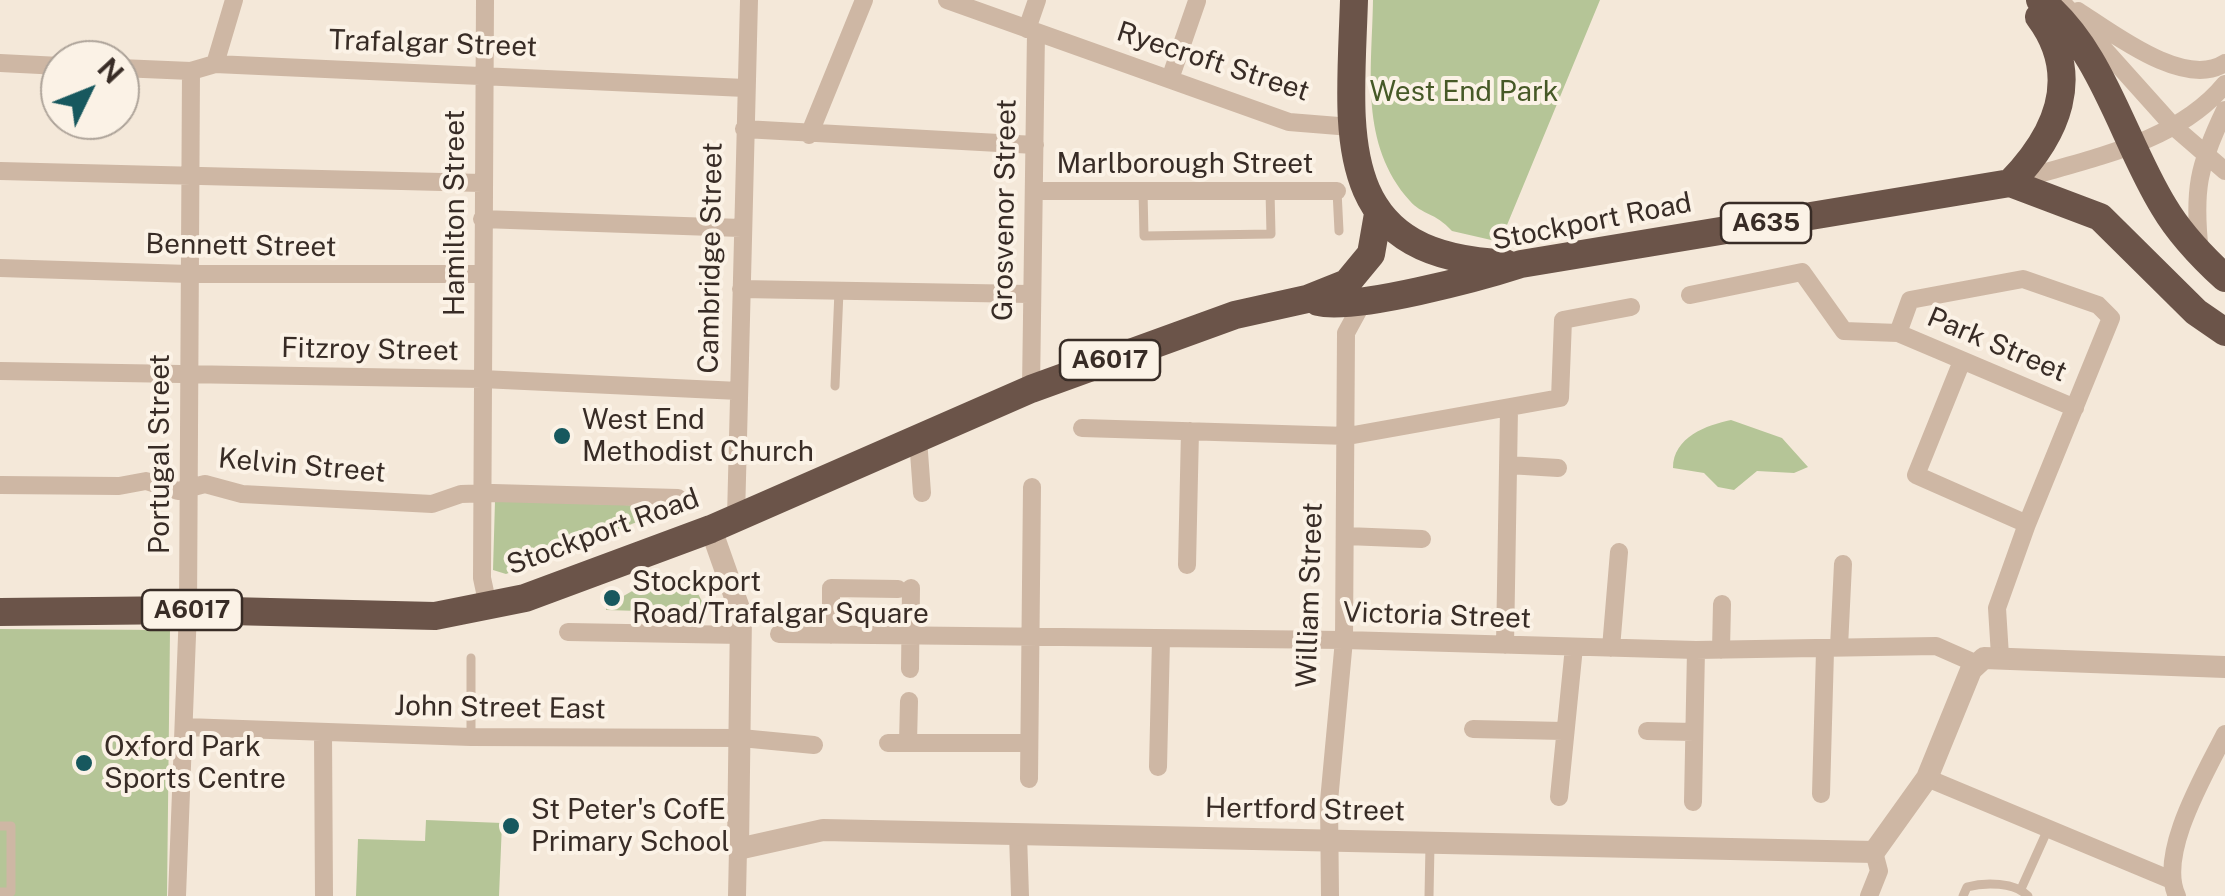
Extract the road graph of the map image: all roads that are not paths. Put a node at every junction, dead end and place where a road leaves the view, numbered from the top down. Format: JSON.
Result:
{"nodes":[{"id":1,"x":234,"y":0,"type":"edge"},
{"id":2,"x":485,"y":0,"type":"edge"},
{"id":3,"x":749,"y":0,"type":"edge"},
{"id":4,"x":864,"y":0,"type":"edge"},
{"id":5,"x":947,"y":0,"type":"edge"},
{"id":6,"x":1037,"y":0,"type":"edge"},
{"id":7,"x":1354,"y":0,"type":"edge"},
{"id":8,"x":2030,"y":0,"type":"edge"},
{"id":9,"x":2040,"y":0,"type":"edge"},
{"id":10,"x":2061,"y":0,"type":"edge"},
{"id":11,"x":1197,"y":1,"type":"edge"},
{"id":12,"x":1032,"y":30,"type":"junction"},
{"id":13,"x":0,"y":63,"type":"edge"},
{"id":14,"x":2225,"y":63,"type":"edge"},
{"id":15,"x":215,"y":64,"type":"junction"},
{"id":16,"x":40,"y":65,"type":"edge"},
{"id":17,"x":140,"y":69,"type":"edge"},
{"id":18,"x":191,"y":71,"type":"junction"},
{"id":19,"x":484,"y":73,"type":"junction"},
{"id":20,"x":1170,"y":79,"type":"junction"},
{"id":21,"x":2225,"y":84,"type":"edge"},
{"id":22,"x":744,"y":88,"type":"junction"},
{"id":23,"x":2225,"y":110,"type":"edge"},
{"id":24,"x":2173,"y":126,"type":"junction"},
{"id":25,"x":1350,"y":127,"type":"junction"},
{"id":26,"x":744,"y":129,"type":"junction"},
{"id":27,"x":809,"y":135,"type":"junction"},
{"id":28,"x":2131,"y":144,"type":"junction"},
{"id":29,"x":1034,"y":145,"type":"junction"},
{"id":30,"x":2205,"y":156,"type":"junction"},
{"id":31,"x":0,"y":171,"type":"edge"},
{"id":32,"x":2225,"y":171,"type":"edge"},
{"id":33,"x":191,"y":177,"type":"junction"},
{"id":34,"x":482,"y":183,"type":"junction"},
{"id":35,"x":2010,"y":183,"type":"junction"},
{"id":36,"x":1034,"y":191,"type":"junction"},
{"id":37,"x":1143,"y":191,"type":"junction"},
{"id":38,"x":1270,"y":191,"type":"junction"},
{"id":39,"x":1336,"y":191,"type":"joint"},
{"id":40,"x":1378,"y":214,"type":"junction"},
{"id":41,"x":482,"y":219,"type":"junction"},
{"id":42,"x":740,"y":228,"type":"junction"},
{"id":43,"x":1338,"y":231,"type":"dead end"},
{"id":44,"x":2200,"y":256,"type":"junction"},
{"id":45,"x":1521,"y":264,"type":"junction"},
{"id":46,"x":0,"y":268,"type":"edge"},
{"id":47,"x":189,"y":274,"type":"junction"},
{"id":48,"x":482,"y":274,"type":"junction"},
{"id":49,"x":2225,"y":278,"type":"edge"},
{"id":50,"x":741,"y":289,"type":"junction"},
{"id":51,"x":840,"y":291,"type":"junction"},
{"id":52,"x":1029,"y":294,"type":"junction"},
{"id":53,"x":1690,"y":295,"type":"dead end"},
{"id":54,"x":1307,"y":299,"type":"junction"},
{"id":55,"x":1364,"y":300,"type":"junction"},
{"id":56,"x":1631,"y":308,"type":"dead end"},
{"id":57,"x":2225,"y":332,"type":"edge"},
{"id":58,"x":1898,"y":333,"type":"junction"},
{"id":59,"x":1962,"y":361,"type":"junction"},
{"id":60,"x":0,"y":371,"type":"edge"},
{"id":61,"x":186,"y":374,"type":"junction"},
{"id":62,"x":482,"y":379,"type":"junction"},
{"id":63,"x":835,"y":386,"type":"dead end"},
{"id":64,"x":1032,"y":389,"type":"junction"},
{"id":65,"x":739,"y":391,"type":"junction"},
{"id":66,"x":2075,"y":408,"type":"junction"},
{"id":67,"x":1509,"y":409,"type":"junction"},
{"id":68,"x":1082,"y":428,"type":"dead end"},
{"id":69,"x":1190,"y":431,"type":"junction"},
{"id":70,"x":1348,"y":436,"type":"junction"},
{"id":71,"x":918,"y":439,"type":"junction"},
{"id":72,"x":1508,"y":466,"type":"junction"},
{"id":73,"x":1558,"y":468,"type":"dead end"},
{"id":74,"x":0,"y":485,"type":"edge"},
{"id":75,"x":1032,"y":487,"type":"dead end"},
{"id":76,"x":189,"y":488,"type":"junction"},
{"id":77,"x":922,"y":492,"type":"dead end"},
{"id":78,"x":482,"y":494,"type":"junction"},
{"id":79,"x":678,"y":498,"type":"dead end"},
{"id":80,"x":724,"y":523,"type":"junction"},
{"id":81,"x":2026,"y":524,"type":"junction"},
{"id":82,"x":1346,"y":536,"type":"junction"},
{"id":83,"x":1422,"y":539,"type":"dead end"},
{"id":84,"x":1618,"y":552,"type":"dead end"},
{"id":85,"x":1843,"y":564,"type":"dead end"},
{"id":86,"x":1187,"y":565,"type":"dead end"},
{"id":87,"x":1722,"y":604,"type":"dead end"},
{"id":88,"x":488,"y":606,"type":"junction"},
{"id":89,"x":188,"y":610,"type":"junction"},
{"id":90,"x":0,"y":612,"type":"edge"},
{"id":91,"x":568,"y":632,"type":"dead end"},
{"id":92,"x":779,"y":634,"type":"dead end"},
{"id":93,"x":742,"y":635,"type":"junction"},
{"id":94,"x":831,"y":636,"type":"junction"},
{"id":95,"x":910,"y":637,"type":"junction"},
{"id":96,"x":1030,"y":639,"type":"junction"},
{"id":97,"x":1161,"y":639,"type":"junction"},
{"id":98,"x":1344,"y":640,"type":"junction"},
{"id":99,"x":1505,"y":646,"type":"junction"},
{"id":100,"x":1574,"y":647,"type":"junction"},
{"id":101,"x":1611,"y":648,"type":"junction"},
{"id":102,"x":1832,"y":649,"type":"junction"},
{"id":103,"x":1696,"y":650,"type":"junction"},
{"id":104,"x":1721,"y":650,"type":"junction"},
{"id":105,"x":2000,"y":656,"type":"junction"},
{"id":106,"x":471,"y":658,"type":"dead end"},
{"id":107,"x":1978,"y":664,"type":"junction"},
{"id":108,"x":2225,"y":667,"type":"edge"},
{"id":109,"x":910,"y":669,"type":"dead end"},
{"id":110,"x":909,"y":701,"type":"dead end"},
{"id":111,"x":185,"y":728,"type":"junction"},
{"id":112,"x":1473,"y":729,"type":"dead end"},
{"id":113,"x":1563,"y":731,"type":"junction"},
{"id":114,"x":1647,"y":731,"type":"dead end"},
{"id":115,"x":1694,"y":732,"type":"junction"},
{"id":116,"x":323,"y":733,"type":"junction"},
{"id":117,"x":2225,"y":734,"type":"edge"},
{"id":118,"x":471,"y":737,"type":"junction"},
{"id":119,"x":741,"y":738,"type":"junction"},
{"id":120,"x":888,"y":743,"type":"dead end"},
{"id":121,"x":908,"y":743,"type":"junction"},
{"id":122,"x":1029,"y":743,"type":"junction"},
{"id":123,"x":814,"y":745,"type":"dead end"},
{"id":124,"x":1158,"y":767,"type":"dead end"},
{"id":125,"x":1926,"y":778,"type":"junction"},
{"id":126,"x":1029,"y":779,"type":"dead end"},
{"id":127,"x":1822,"y":794,"type":"dead end"},
{"id":128,"x":1559,"y":798,"type":"dead end"},
{"id":129,"x":1693,"y":802,"type":"dead end"},
{"id":130,"x":0,"y":826,"type":"edge"},
{"id":131,"x":2048,"y":828,"type":"junction"},
{"id":132,"x":1018,"y":834,"type":"junction"},
{"id":133,"x":1328,"y":841,"type":"junction"},
{"id":134,"x":1430,"y":843,"type":"junction"},
{"id":135,"x":738,"y":849,"type":"junction"},
{"id":136,"x":1874,"y":852,"type":"junction"},
{"id":137,"x":2172,"y":887,"type":"edge"},
{"id":138,"x":0,"y":892,"type":"edge"},
{"id":139,"x":2025,"y":892,"type":"edge"},
{"id":140,"x":178,"y":896,"type":"edge"},
{"id":141,"x":324,"y":896,"type":"edge"},
{"id":142,"x":736,"y":896,"type":"edge"},
{"id":143,"x":1020,"y":896,"type":"edge"},
{"id":144,"x":1330,"y":896,"type":"edge"},
{"id":145,"x":1429,"y":896,"type":"edge"},
{"id":146,"x":1868,"y":896,"type":"edge"},
{"id":147,"x":1963,"y":896,"type":"edge"}],
"edges":[{"from":1,"to":15,"type":"street"},
{"from":2,"to":19,"type":"street","name":"Hamilton Street"},
{"from":3,"to":22,"type":"street","name":"Cambridge Street"},
{"from":4,"to":27,"type":"street"},
{"from":5,"to":12,"type":"street","name":"Ryecroft Street"},
{"from":6,"to":12,"type":"street","name":"Grosvenor Street"},
{"from":7,"to":25,"type":"highway"},
{"from":8,"to":35,"type":"highway"},
{"from":9,"to":28,"type":"highway"},
{"from":10,"to":14,"type":"street"},
{"from":10,"to":24,"type":"street"},
{"from":11,"to":20,"type":"street"},
{"from":12,"to":20,"type":"street","name":"Ryecroft Street"},
{"from":12,"to":29,"type":"street","name":"Grosvenor Street"},
{"from":13,"to":16,"type":"street"},
{"from":15,"to":18,"type":"street","name":"Trafalgar Street"},
{"from":15,"to":19,"type":"street","name":"Trafalgar Street"},
{"from":17,"to":18,"type":"street","name":"Trafalgar Street"},
{"from":18,"to":33,"type":"street","name":"Portugal Street"},
{"from":19,"to":22,"type":"street","name":"Trafalgar Street"},
{"from":19,"to":34,"type":"street","name":"Hamilton Street"},
{"from":20,"to":25,"type":"street","name":"Ryecroft Street"},
{"from":21,"to":24,"type":"street","name":"Stockport Road"},
{"from":22,"to":26,"type":"street","name":"Cambridge Street"},
{"from":23,"to":30,"type":"street"},
{"from":24,"to":28,"type":"street","name":"Stockport Road"},
{"from":24,"to":30,"type":"street"},
{"from":25,"to":40,"type":"highway"},
{"from":26,"to":27,"type":"street"},
{"from":26,"to":42,"type":"street","name":"Cambridge Street"},
{"from":27,"to":29,"type":"street"},
{"from":28,"to":35,"type":"street","name":"Stockport Road"},
{"from":28,"to":44,"type":"highway"},
{"from":29,"to":36,"type":"street","name":"Grosvenor Street"},
{"from":30,"to":32,"type":"street"},
{"from":30,"to":44,"type":"street"},
{"from":31,"to":33,"type":"street"},
{"from":33,"to":34,"type":"street"},
{"from":33,"to":47,"type":"street","name":"Portugal Street"},
{"from":34,"to":41,"type":"street","name":"Hamilton Street"},
{"from":35,"to":45,"type":"highway","name":"Stockport Road","number":"A635"},
{"from":35,"to":57,"type":"highway","number":"A635"},
{"from":36,"to":37,"type":"street","name":"Marlborough Street"},
{"from":36,"to":52,"type":"street","name":"Grosvenor Street"},
{"from":37,"to":38,"type":"street","name":"Marlborough Street"},
{"from":37,"to":38,"type":"lane"},
{"from":38,"to":39,"type":"street","name":"Marlborough Street"},
{"from":39,"to":43,"type":"lane"},
{"from":40,"to":45,"type":"highway","number":"A635"},
{"from":40,"to":54,"type":"highway","name":"Stockport Road","number":"A6017"},
{"from":41,"to":42,"type":"street"},
{"from":41,"to":48,"type":"street","name":"Hamilton Street"},
{"from":42,"to":50,"type":"street","name":"Cambridge Street"},
{"from":44,"to":49,"type":"highway"},
{"from":45,"to":55,"type":"highway","name":"Stockport Road","number":"A6017"},
{"from":46,"to":47,"type":"street","name":"Bennett Street"},
{"from":47,"to":48,"type":"street","name":"Bennett Street"},
{"from":47,"to":61,"type":"street","name":"Portugal Street"},
{"from":48,"to":62,"type":"street","name":"Hamilton Street"},
{"from":50,"to":51,"type":"street"},
{"from":50,"to":65,"type":"street","name":"Cambridge Street"},
{"from":51,"to":52,"type":"street"},
{"from":51,"to":63,"type":"lane"},
{"from":52,"to":64,"type":"street","name":"Grosvenor Street"},
{"from":53,"to":58,"type":"street","name":"Park Street"},
{"from":54,"to":55,"type":"highway","name":"Stockport Road","number":"A6017"},
{"from":54,"to":64,"type":"highway","name":"Stockport Road","number":"A6017"},
{"from":55,"to":70,"type":"street","name":"William Street"},
{"from":56,"to":67,"type":"street"},
{"from":58,"to":59,"type":"street","name":"Park Street"},
{"from":58,"to":66,"type":"street"},
{"from":59,"to":66,"type":"street","name":"Park Street"},
{"from":59,"to":81,"type":"street"},
{"from":60,"to":61,"type":"street","name":"Fitzroy Street"},
{"from":61,"to":62,"type":"street","name":"Fitzroy Street"},
{"from":61,"to":76,"type":"street","name":"Portugal Street"},
{"from":62,"to":65,"type":"street","name":"Fitzroy Street"},
{"from":62,"to":78,"type":"street","name":"Hamilton Street"},
{"from":64,"to":71,"type":"highway","name":"Stockport Road","number":"A6017"},
{"from":65,"to":80,"type":"street","name":"Cambridge Street"},
{"from":66,"to":81,"type":"street"},
{"from":67,"to":70,"type":"street"},
{"from":67,"to":72,"type":"street"},
{"from":68,"to":69,"type":"street"},
{"from":69,"to":70,"type":"street"},
{"from":69,"to":86,"type":"street"},
{"from":70,"to":82,"type":"street","name":"William Street"},
{"from":71,"to":77,"type":"street"},
{"from":71,"to":80,"type":"highway","name":"Stockport Road","number":"A6017"},
{"from":72,"to":73,"type":"street"},
{"from":72,"to":99,"type":"street"},
{"from":74,"to":76,"type":"street","name":"Kelvin Street"},
{"from":75,"to":96,"type":"street"},
{"from":76,"to":78,"type":"street","name":"Kelvin Street"},
{"from":76,"to":89,"type":"street","name":"Portugal Street"},
{"from":78,"to":79,"type":"street","name":"Kelvin Street"},
{"from":78,"to":88,"type":"street","name":"Hamilton Street"},
{"from":80,"to":88,"type":"highway","name":"Stockport Road","number":"A6017"},
{"from":80,"to":93,"type":"street","name":"Cambridge Street"},
{"from":81,"to":105,"type":"street"},
{"from":82,"to":83,"type":"street"},
{"from":82,"to":98,"type":"street","name":"William Street"},
{"from":84,"to":101,"type":"street"},
{"from":85,"to":102,"type":"street"},
{"from":87,"to":104,"type":"street"},
{"from":88,"to":89,"type":"highway","name":"Stockport Road","number":"A6017"},
{"from":89,"to":90,"type":"highway","name":"Stockport Road","number":"A6017"},
{"from":89,"to":111,"type":"street","name":"Portugal Street"},
{"from":91,"to":93,"type":"street"},
{"from":92,"to":94,"type":"street","name":"Victoria Street"},
{"from":93,"to":119,"type":"street","name":"Cambridge Street"},
{"from":94,"to":95,"type":"street","name":"Victoria Street"},
{"from":94,"to":95,"type":"street"},
{"from":95,"to":96,"type":"street","name":"Victoria Street"},
{"from":95,"to":109,"type":"street"},
{"from":96,"to":97,"type":"street","name":"Victoria Street"},
{"from":96,"to":122,"type":"street"},
{"from":97,"to":98,"type":"street","name":"Victoria Street"},
{"from":97,"to":124,"type":"street"},
{"from":98,"to":99,"type":"street","name":"Victoria Street"},
{"from":98,"to":133,"type":"street","name":"William Street"},
{"from":99,"to":100,"type":"street","name":"Victoria Street"},
{"from":100,"to":101,"type":"street","name":"Victoria Street"},
{"from":100,"to":113,"type":"street"},
{"from":101,"to":103,"type":"street","name":"Victoria Street"},
{"from":102,"to":104,"type":"street","name":"Victoria Street"},
{"from":102,"to":107,"type":"street","name":"Victoria Street"},
{"from":102,"to":127,"type":"street"},
{"from":103,"to":104,"type":"street","name":"Victoria Street"},
{"from":103,"to":115,"type":"street"},
{"from":105,"to":107,"type":"street"},
{"from":105,"to":108,"type":"street"},
{"from":106,"to":118,"type":"lane"},
{"from":107,"to":125,"type":"street"},
{"from":110,"to":121,"type":"street"},
{"from":111,"to":116,"type":"street","name":"John Street East"},
{"from":111,"to":140,"type":"street","name":"Portugal Street"},
{"from":112,"to":113,"type":"street"},
{"from":113,"to":128,"type":"street"},
{"from":114,"to":115,"type":"street"},
{"from":115,"to":129,"type":"street"},
{"from":116,"to":118,"type":"street","name":"John Street East"},
{"from":116,"to":141,"type":"street"},
{"from":117,"to":137,"type":"street"},
{"from":118,"to":119,"type":"street","name":"John Street East"},
{"from":119,"to":123,"type":"street","name":"John Street East"},
{"from":119,"to":135,"type":"street","name":"Cambridge Street"},
{"from":120,"to":121,"type":"street"},
{"from":121,"to":122,"type":"street"},
{"from":122,"to":126,"type":"street"},
{"from":125,"to":131,"type":"street"},
{"from":125,"to":136,"type":"street"},
{"from":130,"to":138,"type":"lane"},
{"from":131,"to":137,"type":"street"},
{"from":131,"to":139,"type":"lane"},
{"from":132,"to":133,"type":"street","name":"Hertford Street"},
{"from":132,"to":135,"type":"street","name":"Hertford Street"},
{"from":132,"to":143,"type":"street"},
{"from":133,"to":134,"type":"street","name":"Hertford Street"},
{"from":133,"to":144,"type":"street","name":"William Street"},
{"from":134,"to":136,"type":"street","name":"Hertford Street"},
{"from":134,"to":145,"type":"lane"},
{"from":135,"to":142,"type":"street","name":"Cambridge Street"},
{"from":136,"to":146,"type":"street"},
{"from":139,"to":147,"type":"lane"}]}
